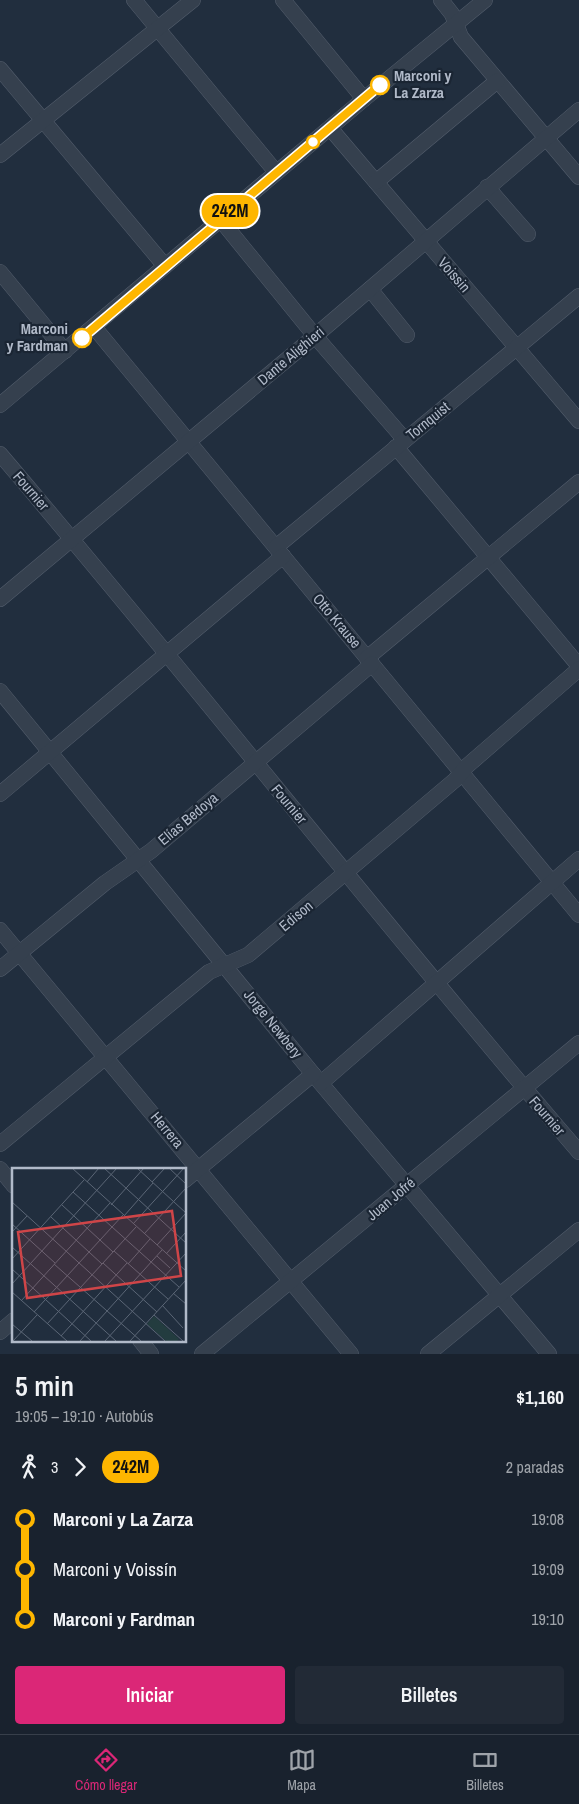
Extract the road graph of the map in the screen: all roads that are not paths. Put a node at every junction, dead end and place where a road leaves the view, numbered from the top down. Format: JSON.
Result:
{"nodes":[{"id":1,"x":134,"y":0,"type":"edge"},
{"id":2,"x":193,"y":0,"type":"edge"},
{"id":3,"x":283,"y":0,"type":"edge"},
{"id":4,"x":441,"y":0,"type":"edge"},
{"id":5,"x":485,"y":0,"type":"edge"},
{"id":6,"x":456,"y":24,"type":"junction"},
{"id":7,"x":158,"y":28,"type":"junction"},
{"id":8,"x":0,"y":69,"type":"edge"},
{"id":9,"x":497,"y":81,"type":"junction"},
{"id":10,"x":364,"y":99,"type":"junction"},
{"id":11,"x":579,"y":110,"type":"edge"},
{"id":12,"x":43,"y":121,"type":"junction"},
{"id":13,"x":330,"y":128,"type":"junction"},
{"id":14,"x":546,"y":138,"type":"junction"},
{"id":15,"x":0,"y":155,"type":"edge"},
{"id":16,"x":276,"y":172,"type":"junction"},
{"id":17,"x":579,"y":177,"type":"edge"},
{"id":18,"x":376,"y":182,"type":"junction"},
{"id":19,"x":487,"y":187,"type":"junction"},
{"id":20,"x":220,"y":220,"type":"junction"},
{"id":21,"x":528,"y":234,"type":"dead end"},
{"id":22,"x":425,"y":241,"type":"junction"},
{"id":23,"x":164,"y":266,"type":"junction"},
{"id":24,"x":0,"y":272,"type":"edge"},
{"id":25,"x":370,"y":289,"type":"junction"},
{"id":26,"x":579,"y":296,"type":"edge"},
{"id":27,"x":94,"y":327,"type":"junction"},
{"id":28,"x":407,"y":335,"type":"dead end"},
{"id":29,"x":315,"y":336,"type":"junction"},
{"id":30,"x":517,"y":348,"type":"junction"},
{"id":31,"x":65,"y":351,"type":"junction"},
{"id":32,"x":0,"y":405,"type":"edge"},
{"id":33,"x":579,"y":421,"type":"edge"},
{"id":34,"x":188,"y":442,"type":"junction"},
{"id":35,"x":401,"y":444,"type":"junction"},
{"id":36,"x":0,"y":454,"type":"edge"},
{"id":37,"x":579,"y":482,"type":"edge"},
{"id":38,"x":72,"y":539,"type":"junction"},
{"id":39,"x":279,"y":551,"type":"junction"},
{"id":40,"x":489,"y":557,"type":"junction"},
{"id":41,"x":0,"y":599,"type":"edge"},
{"id":42,"x":167,"y":654,"type":"junction"},
{"id":43,"x":370,"y":661,"type":"junction"},
{"id":44,"x":579,"y":667,"type":"edge"},
{"id":45,"x":0,"y":691,"type":"edge"},
{"id":46,"x":51,"y":753,"type":"junction"},
{"id":47,"x":255,"y":764,"type":"junction"},
{"id":48,"x":461,"y":772,"type":"junction"},
{"id":49,"x":0,"y":794,"type":"edge"},
{"id":50,"x":139,"y":859,"type":"junction"},
{"id":51,"x":579,"y":859,"type":"edge"},
{"id":52,"x":347,"y":874,"type":"junction"},
{"id":53,"x":552,"y":882,"type":"junction"},
{"id":54,"x":579,"y":914,"type":"edge"},
{"id":55,"x":0,"y":930,"type":"edge"},
{"id":56,"x":19,"y":953,"type":"junction"},
{"id":57,"x":226,"y":964,"type":"junction"},
{"id":58,"x":0,"y":969,"type":"edge"},
{"id":59,"x":436,"y":984,"type":"junction"},
{"id":60,"x":579,"y":1042,"type":"edge"},
{"id":61,"x":105,"y":1057,"type":"junction"},
{"id":62,"x":317,"y":1078,"type":"junction"},
{"id":63,"x":524,"y":1088,"type":"junction"},
{"id":64,"x":0,"y":1144,"type":"edge"},
{"id":65,"x":579,"y":1152,"type":"edge"},
{"id":66,"x":199,"y":1168,"type":"junction"},
{"id":67,"x":0,"y":1169,"type":"edge"},
{"id":68,"x":186,"y":1179,"type":"edge"},
{"id":69,"x":12,"y":1184,"type":"edge"},
{"id":70,"x":408,"y":1185,"type":"junction"},
{"id":71,"x":579,"y":1230,"type":"edge"},
{"id":72,"x":291,"y":1281,"type":"junction"},
{"id":73,"x":500,"y":1296,"type":"junction"},
{"id":74,"x":12,"y":1322,"type":"edge"},
{"id":75,"x":0,"y":1332,"type":"edge"},
{"id":76,"x":142,"y":1342,"type":"edge"},
{"id":77,"x":151,"y":1354,"type":"edge"},
{"id":78,"x":202,"y":1354,"type":"edge"},
{"id":79,"x":351,"y":1354,"type":"edge"},
{"id":80,"x":428,"y":1354,"type":"edge"},
{"id":81,"x":549,"y":1354,"type":"edge"}],
"edges":[{"from":1,"to":7,"type":"street"},
{"from":2,"to":7,"type":"street"},
{"from":3,"to":10,"type":"street"},
{"from":4,"to":6,"type":"street"},
{"from":5,"to":6,"type":"street"},
{"from":6,"to":9,"type":"street"},
{"from":6,"to":10,"type":"street"},
{"from":7,"to":12,"type":"street"},
{"from":7,"to":16,"type":"street"},
{"from":8,"to":12,"type":"street"},
{"from":9,"to":14,"type":"street"},
{"from":9,"to":18,"type":"street"},
{"from":10,"to":13,"type":"street"},
{"from":11,"to":14,"type":"street","name":"Dante Alighieri"},
{"from":12,"to":15,"type":"street"},
{"from":12,"to":23,"type":"street"},
{"from":13,"to":16,"type":"street"},
{"from":13,"to":18,"type":"street","name":"Voissin"},
{"from":14,"to":17,"type":"street"},
{"from":14,"to":19,"type":"street","name":"Dante Alighieri"},
{"from":16,"to":20,"type":"street"},
{"from":18,"to":22,"type":"street","name":"Voissin"},
{"from":19,"to":21,"type":"street"},
{"from":19,"to":22,"type":"street","name":"Dante Alighieri"},
{"from":20,"to":23,"type":"street"},
{"from":20,"to":29,"type":"street"},
{"from":22,"to":25,"type":"street","name":"Dante Alighieri"},
{"from":22,"to":30,"type":"street","name":"Voissin"},
{"from":23,"to":27,"type":"street"},
{"from":24,"to":31,"type":"street"},
{"from":25,"to":28,"type":"street"},
{"from":25,"to":29,"type":"street","name":"Dante Alighieri"},
{"from":26,"to":30,"type":"street","name":"Tornquist"},
{"from":27,"to":31,"type":"street"},
{"from":27,"to":34,"type":"street","name":"Otto Krause"},
{"from":29,"to":34,"type":"street","name":"Dante Alighieri"},
{"from":29,"to":35,"type":"street"},
{"from":30,"to":33,"type":"street","name":"Voissin"},
{"from":30,"to":35,"type":"street","name":"Tornquist"},
{"from":31,"to":32,"type":"street"},
{"from":34,"to":38,"type":"street","name":"Dante Alighieri"},
{"from":34,"to":39,"type":"street","name":"Otto Krause"},
{"from":35,"to":39,"type":"street","name":"Tornquist"},
{"from":35,"to":40,"type":"street"},
{"from":36,"to":38,"type":"street","name":"Fournier"},
{"from":37,"to":40,"type":"street","name":"Elías Bedoya"},
{"from":38,"to":41,"type":"street","name":"Dante Alighieri"},
{"from":38,"to":42,"type":"street","name":"Fournier"},
{"from":39,"to":42,"type":"street","name":"Tornquist"},
{"from":39,"to":43,"type":"street","name":"Otto Krause"},
{"from":40,"to":43,"type":"street","name":"Elías Bedoya"},
{"from":40,"to":44,"type":"street"},
{"from":42,"to":46,"type":"street","name":"Tornquist"},
{"from":42,"to":47,"type":"street","name":"Fournier"},
{"from":43,"to":47,"type":"street","name":"Elías Bedoya"},
{"from":43,"to":48,"type":"street","name":"Otto Krause"},
{"from":44,"to":48,"type":"street","name":"Edison"},
{"from":45,"to":46,"type":"street","name":"Jorge Newbery"},
{"from":46,"to":49,"type":"street","name":"Tornquist"},
{"from":46,"to":50,"type":"street","name":"Jorge Newbery"},
{"from":47,"to":50,"type":"street","name":"Elías Bedoya"},
{"from":47,"to":52,"type":"street","name":"Fournier"},
{"from":48,"to":52,"type":"street","name":"Edison"},
{"from":48,"to":53,"type":"street","name":"Otto Krause"},
{"from":50,"to":56,"type":"street","name":"Elías Bedoya"},
{"from":50,"to":57,"type":"street","name":"Jorge Newbery"},
{"from":51,"to":53,"type":"street"},
{"from":52,"to":57,"type":"street","name":"Edison"},
{"from":52,"to":59,"type":"street","name":"Fournier"},
{"from":53,"to":54,"type":"street","name":"Otto Krause"},
{"from":53,"to":59,"type":"street"},
{"from":55,"to":56,"type":"street","name":"Herrera"},
{"from":56,"to":58,"type":"street","name":"Elías Bedoya"},
{"from":56,"to":61,"type":"street","name":"Herrera"},
{"from":57,"to":61,"type":"street","name":"Edison"},
{"from":57,"to":62,"type":"street","name":"Jorge Newbery"},
{"from":59,"to":62,"type":"street"},
{"from":59,"to":63,"type":"street","name":"Fournier"},
{"from":60,"to":63,"type":"street","name":"Juan Jofré"},
{"from":61,"to":64,"type":"street","name":"Edison"},
{"from":61,"to":66,"type":"street","name":"Herrera"},
{"from":62,"to":66,"type":"street"},
{"from":62,"to":70,"type":"street","name":"Jorge Newbery"},
{"from":63,"to":65,"type":"street","name":"Fournier"},
{"from":63,"to":70,"type":"street","name":"Juan Jofré"},
{"from":66,"to":68,"type":"street"},
{"from":66,"to":72,"type":"street","name":"Herrera"},
{"from":67,"to":69,"type":"street"},
{"from":70,"to":72,"type":"street","name":"Juan Jofré"},
{"from":70,"to":73,"type":"street","name":"Jorge Newbery"},
{"from":71,"to":73,"type":"street"},
{"from":72,"to":78,"type":"street","name":"Juan Jofré"},
{"from":72,"to":79,"type":"street","name":"Herrera"},
{"from":73,"to":80,"type":"street"},
{"from":73,"to":81,"type":"street","name":"Jorge Newbery"},
{"from":74,"to":75,"type":"street"},
{"from":76,"to":77,"type":"street"}]}
